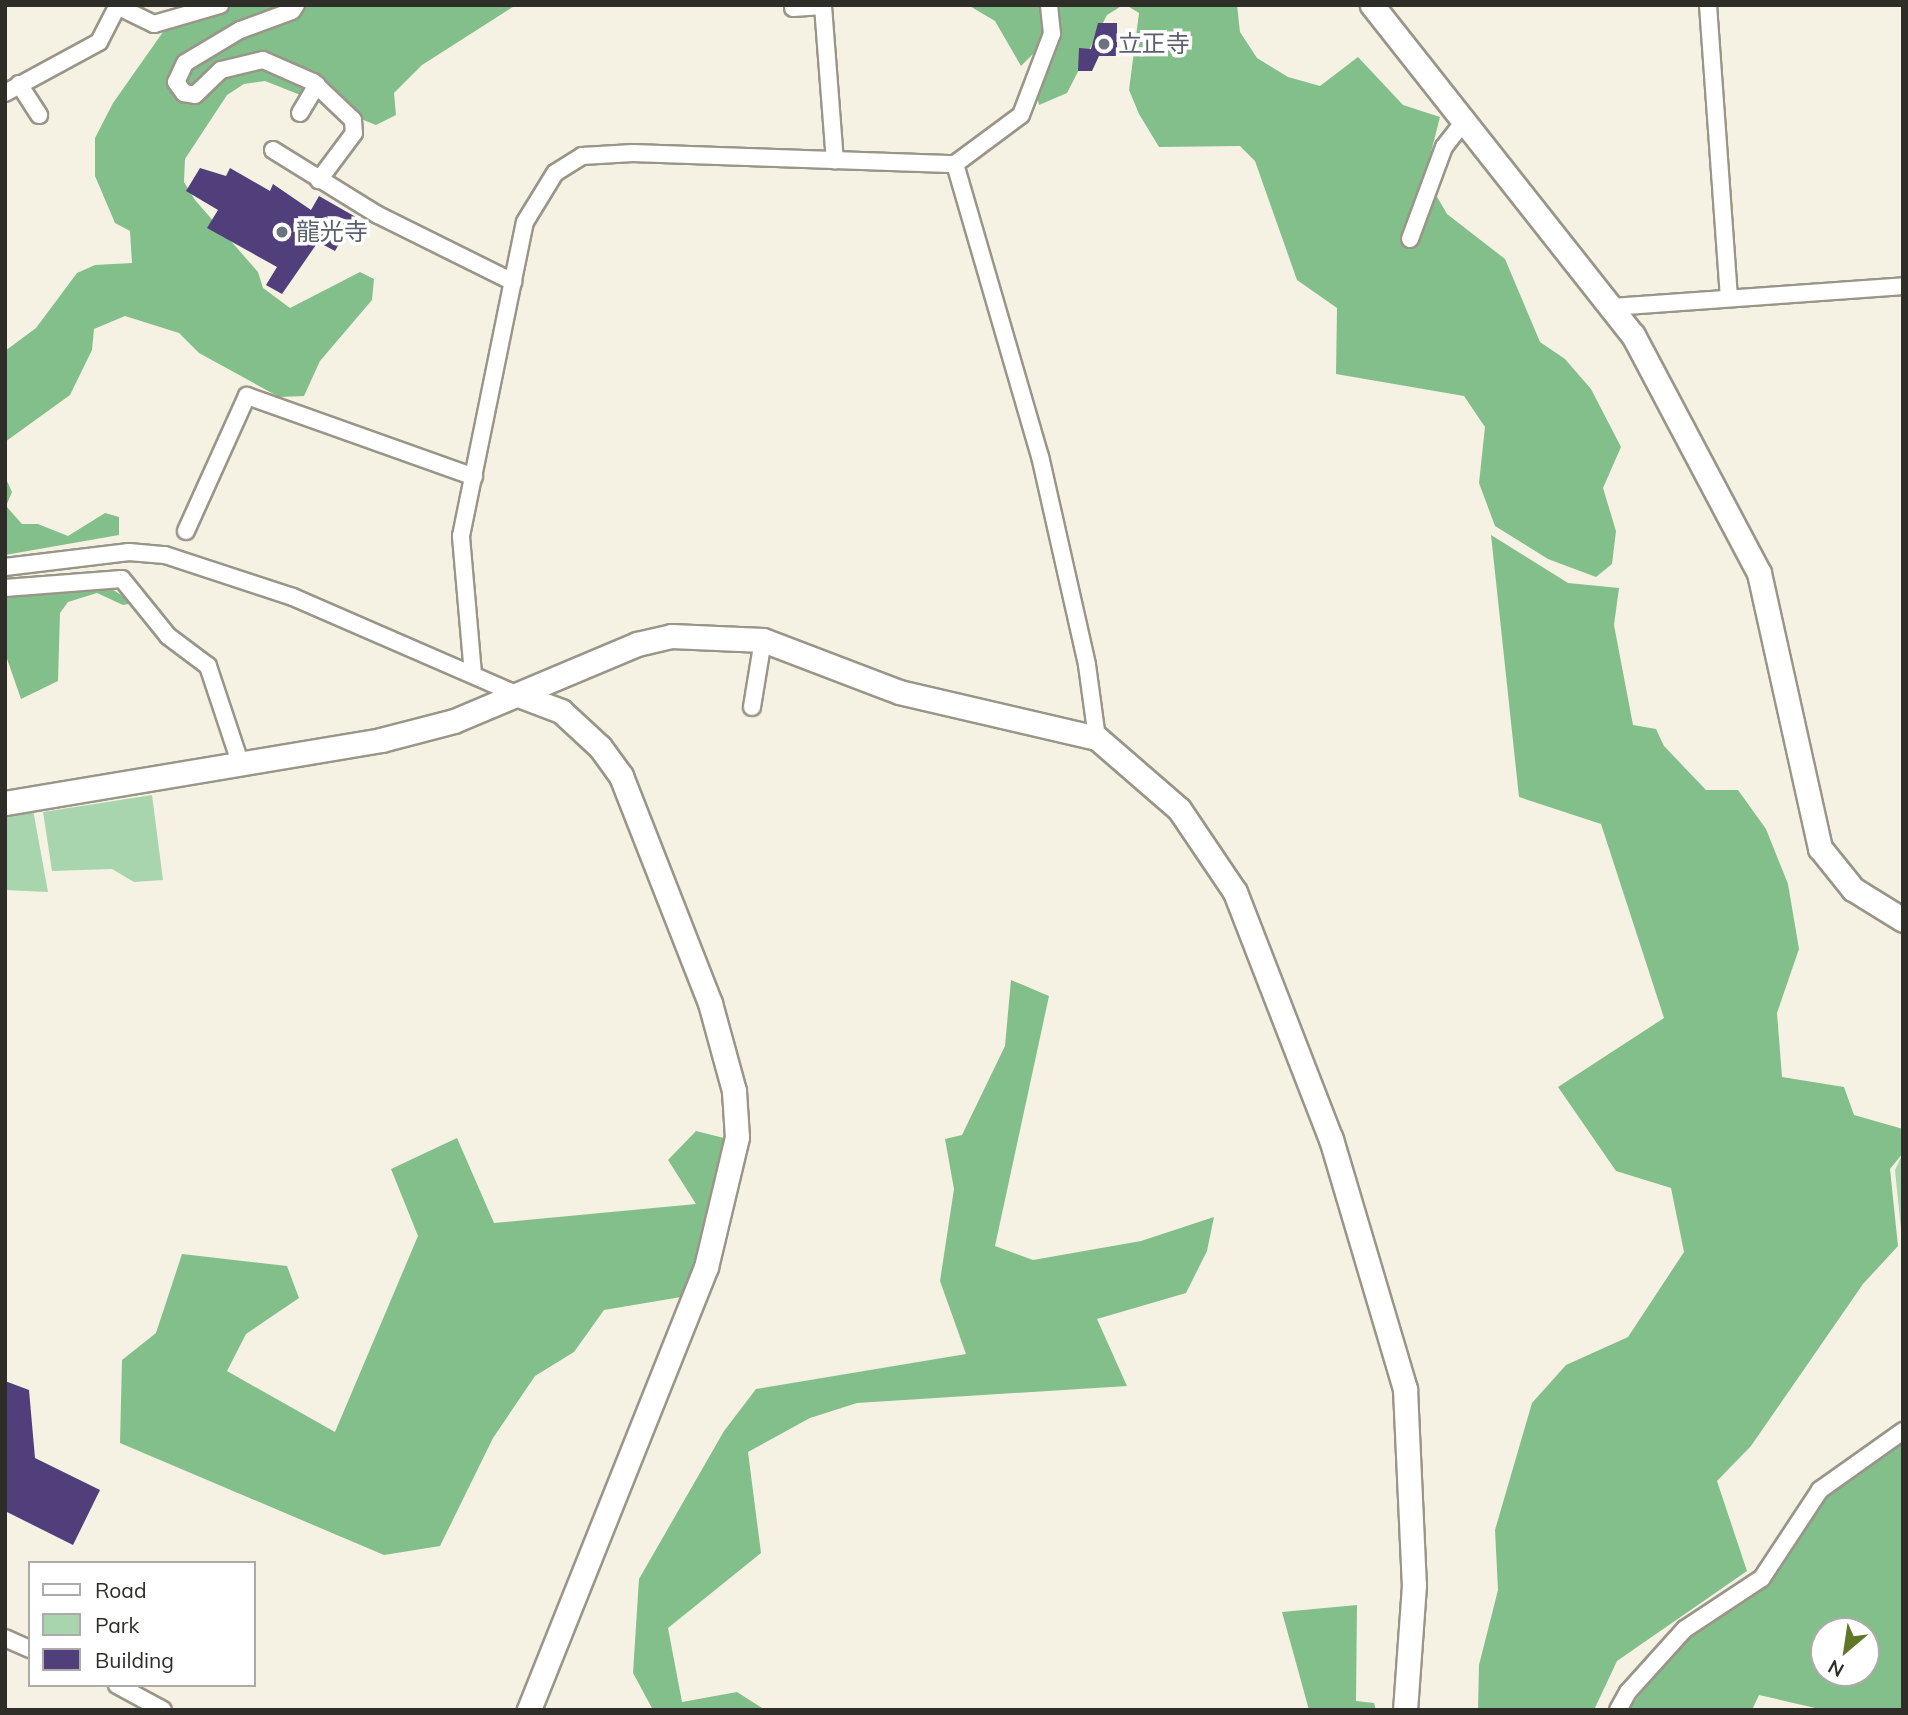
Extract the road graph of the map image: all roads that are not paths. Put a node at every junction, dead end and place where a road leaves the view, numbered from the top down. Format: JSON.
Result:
{"nodes":[{"id":1,"x":220,"y":5,"type":"edge"},
{"id":2,"x":296,"y":5,"type":"edge"},
{"id":3,"x":1049,"y":5,"type":"edge"},
{"id":4,"x":1372,"y":5,"type":"edge"},
{"id":5,"x":1708,"y":5,"type":"edge"},
{"id":6,"x":119,"y":6,"type":"edge"},
{"id":7,"x":793,"y":8,"type":"dead end"},
{"id":8,"x":317,"y":85,"type":"junction"},
{"id":9,"x":12,"y":89,"type":"edge"},
{"id":10,"x":300,"y":113,"type":"dead end"},
{"id":11,"x":39,"y":115,"type":"dead end"},
{"id":12,"x":1466,"y":119,"type":"junction"},
{"id":13,"x":273,"y":150,"type":"dead end"},
{"id":14,"x":835,"y":161,"type":"junction"},
{"id":15,"x":955,"y":163,"type":"junction"},
{"id":16,"x":319,"y":180,"type":"junction"},
{"id":17,"x":1410,"y":239,"type":"dead end"},
{"id":18,"x":513,"y":282,"type":"junction"},
{"id":19,"x":1903,"y":286,"type":"edge"},
{"id":20,"x":1729,"y":295,"type":"junction"},
{"id":21,"x":1613,"y":307,"type":"junction"},
{"id":22,"x":474,"y":477,"type":"junction"},
{"id":23,"x":186,"y":531,"type":"dead end"},
{"id":24,"x":5,"y":567,"type":"edge"},
{"id":25,"x":5,"y":588,"type":"edge"},
{"id":26,"x":763,"y":640,"type":"junction"},
{"id":27,"x":473,"y":674,"type":"junction"},
{"id":28,"x":521,"y":696,"type":"junction"},
{"id":29,"x":752,"y":707,"type":"dead end"},
{"id":30,"x":1097,"y":738,"type":"junction"},
{"id":31,"x":240,"y":762,"type":"junction"},
{"id":32,"x":5,"y":803,"type":"edge"},
{"id":33,"x":1903,"y":920,"type":"edge"},
{"id":34,"x":1903,"y":1431,"type":"edge"},
{"id":35,"x":5,"y":1638,"type":"edge"},
{"id":36,"x":28,"y":1648,"type":"edge"},
{"id":37,"x":121,"y":1687,"type":"edge"},
{"id":38,"x":163,"y":1710,"type":"edge"},
{"id":39,"x":529,"y":1710,"type":"edge"},
{"id":40,"x":1405,"y":1710,"type":"edge"},
{"id":41,"x":1618,"y":1710,"type":"edge"}],
"edges":[{"from":1,"to":6,"type":"street"},
{"from":2,"to":8,"type":"street"},
{"from":3,"to":15,"type":"street"},
{"from":4,"to":12,"type":"street"},
{"from":5,"to":20,"type":"street"},
{"from":6,"to":9,"type":"street"},
{"from":7,"to":14,"type":"street"},
{"from":8,"to":10,"type":"street"},
{"from":8,"to":16,"type":"street"},
{"from":9,"to":11,"type":"street"},
{"from":12,"to":17,"type":"street"},
{"from":12,"to":21,"type":"street"},
{"from":13,"to":16,"type":"street"},
{"from":14,"to":15,"type":"street"},
{"from":14,"to":18,"type":"street"},
{"from":15,"to":30,"type":"street"},
{"from":16,"to":18,"type":"street"},
{"from":18,"to":22,"type":"street"},
{"from":19,"to":20,"type":"street"},
{"from":20,"to":21,"type":"street"},
{"from":21,"to":33,"type":"street"},
{"from":22,"to":23,"type":"street"},
{"from":22,"to":27,"type":"street"},
{"from":24,"to":27,"type":"street"},
{"from":25,"to":31,"type":"street"},
{"from":26,"to":28,"type":"street"},
{"from":26,"to":29,"type":"street"},
{"from":26,"to":30,"type":"street"},
{"from":27,"to":28,"type":"street"},
{"from":28,"to":31,"type":"street"},
{"from":28,"to":39,"type":"street"},
{"from":30,"to":40,"type":"street"},
{"from":31,"to":32,"type":"street"},
{"from":34,"to":41,"type":"street"},
{"from":35,"to":36,"type":"street"},
{"from":37,"to":38,"type":"street"}]}
